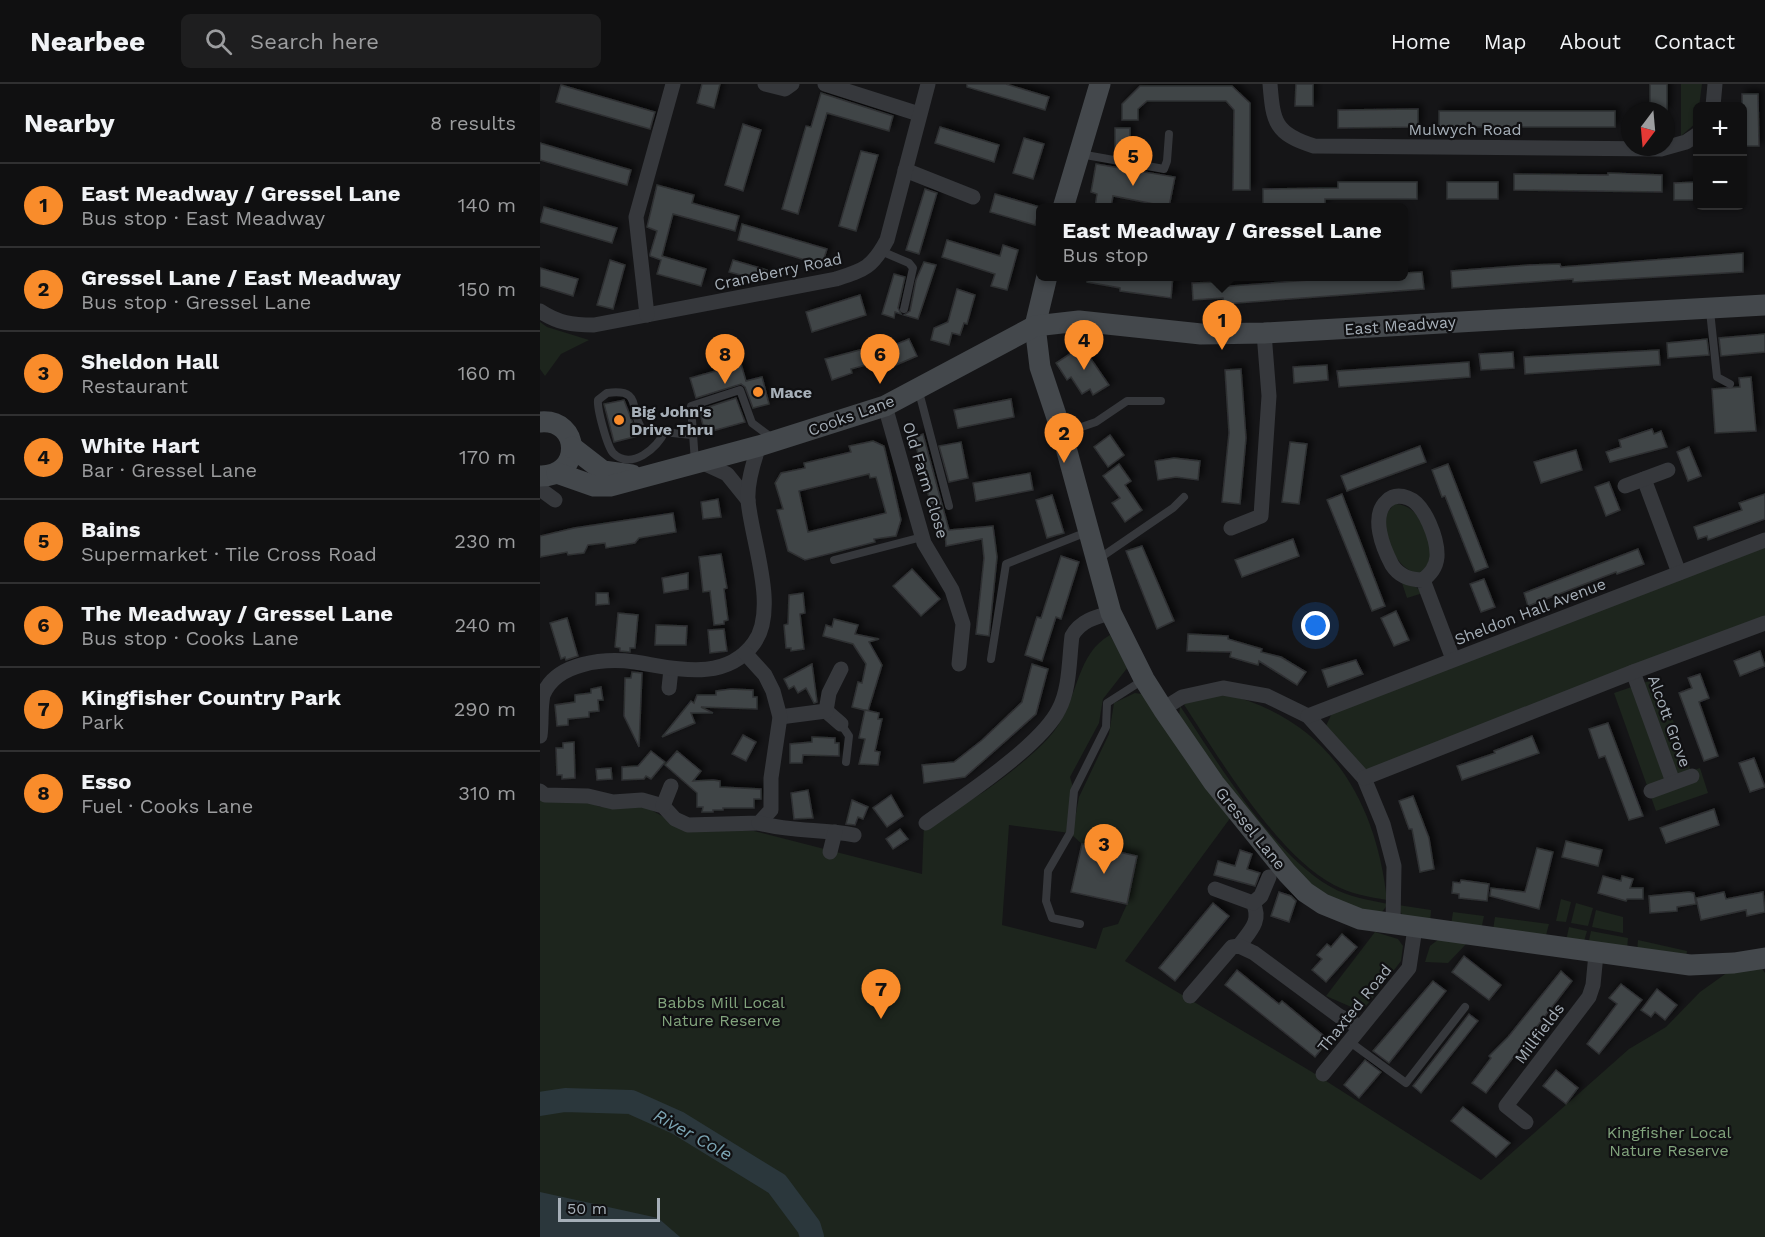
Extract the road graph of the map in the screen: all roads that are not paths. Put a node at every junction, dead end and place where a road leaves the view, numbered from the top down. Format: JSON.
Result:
{"nodes":[{"id":1,"x":673,"y":84,"type":"edge"},
{"id":2,"x":765,"y":84,"type":"edge"},
{"id":3,"x":792,"y":84,"type":"edge"},
{"id":4,"x":825,"y":84,"type":"edge"},
{"id":5,"x":928,"y":84,"type":"edge"},
{"id":6,"x":1100,"y":84,"type":"edge"},
{"id":7,"x":1270,"y":84,"type":"edge"},
{"id":8,"x":1715,"y":84,"type":"edge"},
{"id":9,"x":1713,"y":102,"type":"edge"},
{"id":10,"x":919,"y":114,"type":"junction"},
{"id":11,"x":1169,"y":134,"type":"dead end"},
{"id":12,"x":1693,"y":137,"type":"edge"},
{"id":13,"x":1079,"y":154,"type":"junction"},
{"id":14,"x":905,"y":170,"type":"junction"},
{"id":15,"x":973,"y":197,"type":"dead end"},
{"id":16,"x":1064,"y":203,"type":"edge"},
{"id":17,"x":881,"y":251,"type":"junction"},
{"id":18,"x":1046,"y":281,"type":"edge"},
{"id":19,"x":1765,"y":305,"type":"edge"},
{"id":20,"x":1709,"y":306,"type":"junction"},
{"id":21,"x":904,"y":309,"type":"dead end"},
{"id":22,"x":540,"y":311,"type":"edge"},
{"id":23,"x":647,"y":315,"type":"junction"},
{"id":24,"x":1035,"y":326,"type":"junction"},
{"id":25,"x":1264,"y":333,"type":"junction"},
{"id":26,"x":1730,"y":384,"type":"dead end"},
{"id":27,"x":918,"y":388,"type":"junction"},
{"id":28,"x":1161,"y":401,"type":"dead end"},
{"id":29,"x":540,"y":403,"type":"edge"},
{"id":30,"x":885,"y":406,"type":"junction"},
{"id":31,"x":547,"y":422,"type":"edge"},
{"id":32,"x":665,"y":431,"type":"junction"},
{"id":33,"x":1062,"y":433,"type":"junction"},
{"id":34,"x":692,"y":435,"type":"junction"},
{"id":35,"x":767,"y":444,"type":"junction"},
{"id":36,"x":572,"y":447,"type":"junction"},
{"id":37,"x":698,"y":463,"type":"junction"},
{"id":38,"x":1668,"y":470,"type":"dead end"},
{"id":39,"x":655,"y":474,"type":"junction"},
{"id":40,"x":1644,"y":479,"type":"junction"},
{"id":41,"x":547,"y":483,"type":"edge"},
{"id":42,"x":1625,"y":486,"type":"dead end"},
{"id":43,"x":1184,"y":497,"type":"dead end"},
{"id":44,"x":748,"y":500,"type":"junction"},
{"id":45,"x":949,"y":506,"type":"dead end"},
{"id":46,"x":1231,"y":528,"type":"dead end"},
{"id":47,"x":1089,"y":532,"type":"junction"},
{"id":48,"x":922,"y":537,"type":"junction"},
{"id":49,"x":1765,"y":540,"type":"edge"},
{"id":50,"x":834,"y":560,"type":"dead end"},
{"id":51,"x":1096,"y":560,"type":"junction"},
{"id":52,"x":1679,"y":573,"type":"junction"},
{"id":53,"x":1424,"y":580,"type":"junction"},
{"id":54,"x":1111,"y":613,"type":"junction"},
{"id":55,"x":1765,"y":623,"type":"edge"},
{"id":56,"x":745,"y":653,"type":"junction"},
{"id":57,"x":991,"y":659,"type":"dead end"},
{"id":58,"x":1453,"y":659,"type":"junction"},
{"id":59,"x":959,"y":664,"type":"dead end"},
{"id":60,"x":671,"y":669,"type":"junction"},
{"id":61,"x":841,"y":669,"type":"dead end"},
{"id":62,"x":1633,"y":672,"type":"junction"},
{"id":63,"x":1144,"y":680,"type":"junction"},
{"id":64,"x":669,"y":688,"type":"dead end"},
{"id":65,"x":1164,"y":709,"type":"junction"},
{"id":66,"x":826,"y":711,"type":"junction"},
{"id":67,"x":1308,"y":716,"type":"junction"},
{"id":68,"x":780,"y":717,"type":"junction"},
{"id":69,"x":841,"y":724,"type":"joint"},
{"id":70,"x":540,"y":736,"type":"edge"},
{"id":71,"x":846,"y":762,"type":"dead end"},
{"id":72,"x":1692,"y":776,"type":"dead end"},
{"id":73,"x":1364,"y":778,"type":"junction"},
{"id":74,"x":1673,"y":782,"type":"junction"},
{"id":75,"x":671,"y":786,"type":"dead end"},
{"id":76,"x":540,"y":791,"type":"edge"},
{"id":77,"x":1650,"y":791,"type":"dead end"},
{"id":78,"x":663,"y":806,"type":"junction"},
{"id":79,"x":759,"y":823,"type":"junction"},
{"id":80,"x":926,"y":823,"type":"dead end"},
{"id":81,"x":835,"y":832,"type":"junction"},
{"id":82,"x":854,"y":835,"type":"dead end"},
{"id":83,"x":830,"y":852,"type":"dead end"},
{"id":84,"x":1269,"y":877,"type":"dead end"},
{"id":85,"x":1215,"y":889,"type":"dead end"},
{"id":86,"x":1253,"y":903,"type":"junction"},
{"id":87,"x":1080,"y":924,"type":"dead end"},
{"id":88,"x":1393,"y":925,"type":"junction"},
{"id":89,"x":1415,"y":928,"type":"junction"},
{"id":90,"x":1239,"y":945,"type":"junction"},
{"id":91,"x":1596,"y":954,"type":"junction"},
{"id":92,"x":1765,"y":958,"type":"edge"},
{"id":93,"x":1190,"y":996,"type":"dead end"},
{"id":94,"x":1465,"y":1006,"type":"dead end"},
{"id":95,"x":1360,"y":1027,"type":"junction"},
{"id":96,"x":1350,"y":1042,"type":"junction"},
{"id":97,"x":1323,"y":1074,"type":"dead end"},
{"id":98,"x":1526,"y":1122,"type":"dead end"}],
"edges":[{"from":1,"to":23,"type":"street"},
{"from":2,"to":3,"type":"street"},
{"from":4,"to":10,"type":"street"},
{"from":5,"to":10,"type":"street","name":"Craneberry Road"},
{"from":6,"to":13,"type":"street"},
{"from":7,"to":12,"type":"street","name":"Mulwych Road"},
{"from":8,"to":9,"type":"street"},
{"from":10,"to":14,"type":"street","name":"Craneberry Road"},
{"from":11,"to":13,"type":"lane"},
{"from":13,"to":16,"type":"street"},
{"from":14,"to":15,"type":"street"},
{"from":14,"to":17,"type":"street","name":"Craneberry Road"},
{"from":17,"to":21,"type":"lane"},
{"from":17,"to":23,"type":"street","name":"Craneberry Road"},
{"from":18,"to":24,"type":"street"},
{"from":19,"to":20,"type":"street","name":"East Meadway"},
{"from":20,"to":25,"type":"street","name":"East Meadway"},
{"from":20,"to":26,"type":"lane"},
{"from":22,"to":23,"type":"street","name":"Craneberry Road"},
{"from":24,"to":25,"type":"street","name":"East Meadway"},
{"from":24,"to":27,"type":"street","name":"Cooks Lane"},
{"from":24,"to":33,"type":"street","name":"Gressel Lane"},
{"from":25,"to":46,"type":"street"},
{"from":27,"to":30,"type":"street","name":"Cooks Lane"},
{"from":27,"to":45,"type":"lane"},
{"from":28,"to":33,"type":"lane"},
{"from":29,"to":31,"type":"street","name":"Cooks Lane"},
{"from":30,"to":35,"type":"street","name":"Cooks Lane"},
{"from":30,"to":48,"type":"street","name":"Old Farm Close"},
{"from":31,"to":36,"type":"street","name":"Cooks Lane"},
{"from":32,"to":32,"type":"lane"},
{"from":32,"to":34,"type":"lane"},
{"from":33,"to":47,"type":"street","name":"Gressel Lane"},
{"from":34,"to":35,"type":"lane"},
{"from":34,"to":37,"type":"lane"},
{"from":35,"to":37,"type":"street","name":"Cooks Lane"},
{"from":35,"to":44,"type":"street"},
{"from":36,"to":39,"type":"street","name":"Cooks Lane"},
{"from":36,"to":41,"type":"street","name":"Cooks Lane"},
{"from":37,"to":39,"type":"street","name":"Cooks Lane"},
{"from":37,"to":44,"type":"street"},
{"from":38,"to":40,"type":"street"},
{"from":39,"to":41,"type":"street","name":"Cooks Lane"},
{"from":40,"to":42,"type":"street"},
{"from":40,"to":52,"type":"street"},
{"from":43,"to":51,"type":"lane"},
{"from":44,"to":56,"type":"street"},
{"from":47,"to":51,"type":"street","name":"Gressel Lane"},
{"from":47,"to":57,"type":"lane"},
{"from":48,"to":50,"type":"lane"},
{"from":48,"to":59,"type":"street","name":"Old Farm Close"},
{"from":49,"to":52,"type":"street","name":"Sheldon Hall Avenue"},
{"from":51,"to":54,"type":"street","name":"Gressel Lane"},
{"from":52,"to":58,"type":"street","name":"Sheldon Hall Avenue"},
{"from":53,"to":53,"type":"street"},
{"from":53,"to":58,"type":"street"},
{"from":54,"to":63,"type":"street","name":"Gressel Lane"},
{"from":54,"to":80,"type":"street"},
{"from":55,"to":62,"type":"street"},
{"from":56,"to":60,"type":"street"},
{"from":56,"to":68,"type":"street"},
{"from":58,"to":67,"type":"street","name":"Sheldon Hall Avenue"},
{"from":60,"to":64,"type":"street"},
{"from":60,"to":70,"type":"street"},
{"from":61,"to":66,"type":"street"},
{"from":62,"to":73,"type":"street"},
{"from":62,"to":74,"type":"street","name":"Alcott Grove"},
{"from":63,"to":65,"type":"street","name":"Gressel Lane"},
{"from":63,"to":87,"type":"lane"},
{"from":65,"to":67,"type":"street"},
{"from":65,"to":88,"type":"street","name":"Gressel Lane"},
{"from":66,"to":68,"type":"street"},
{"from":66,"to":69,"type":"street"},
{"from":67,"to":73,"type":"street"},
{"from":68,"to":79,"type":"street"},
{"from":69,"to":71,"type":"lane"},
{"from":72,"to":74,"type":"street"},
{"from":73,"to":88,"type":"street"},
{"from":74,"to":77,"type":"street"},
{"from":75,"to":78,"type":"street"},
{"from":76,"to":78,"type":"street"},
{"from":78,"to":79,"type":"street"},
{"from":79,"to":81,"type":"street"},
{"from":81,"to":82,"type":"street"},
{"from":81,"to":83,"type":"street"},
{"from":84,"to":86,"type":"street"},
{"from":85,"to":86,"type":"street"},
{"from":86,"to":90,"type":"street"},
{"from":88,"to":89,"type":"street","name":"Gressel Lane"},
{"from":89,"to":91,"type":"street","name":"Gressel Lane"},
{"from":89,"to":95,"type":"street","name":"Thaxted Road"},
{"from":90,"to":93,"type":"street"},
{"from":90,"to":95,"type":"street"},
{"from":91,"to":92,"type":"street","name":"Gressel Lane"},
{"from":91,"to":98,"type":"street","name":"Millfields"},
{"from":94,"to":96,"type":"lane"},
{"from":95,"to":96,"type":"street","name":"Thaxted Road"},
{"from":96,"to":97,"type":"street","name":"Thaxted Road"}]}
